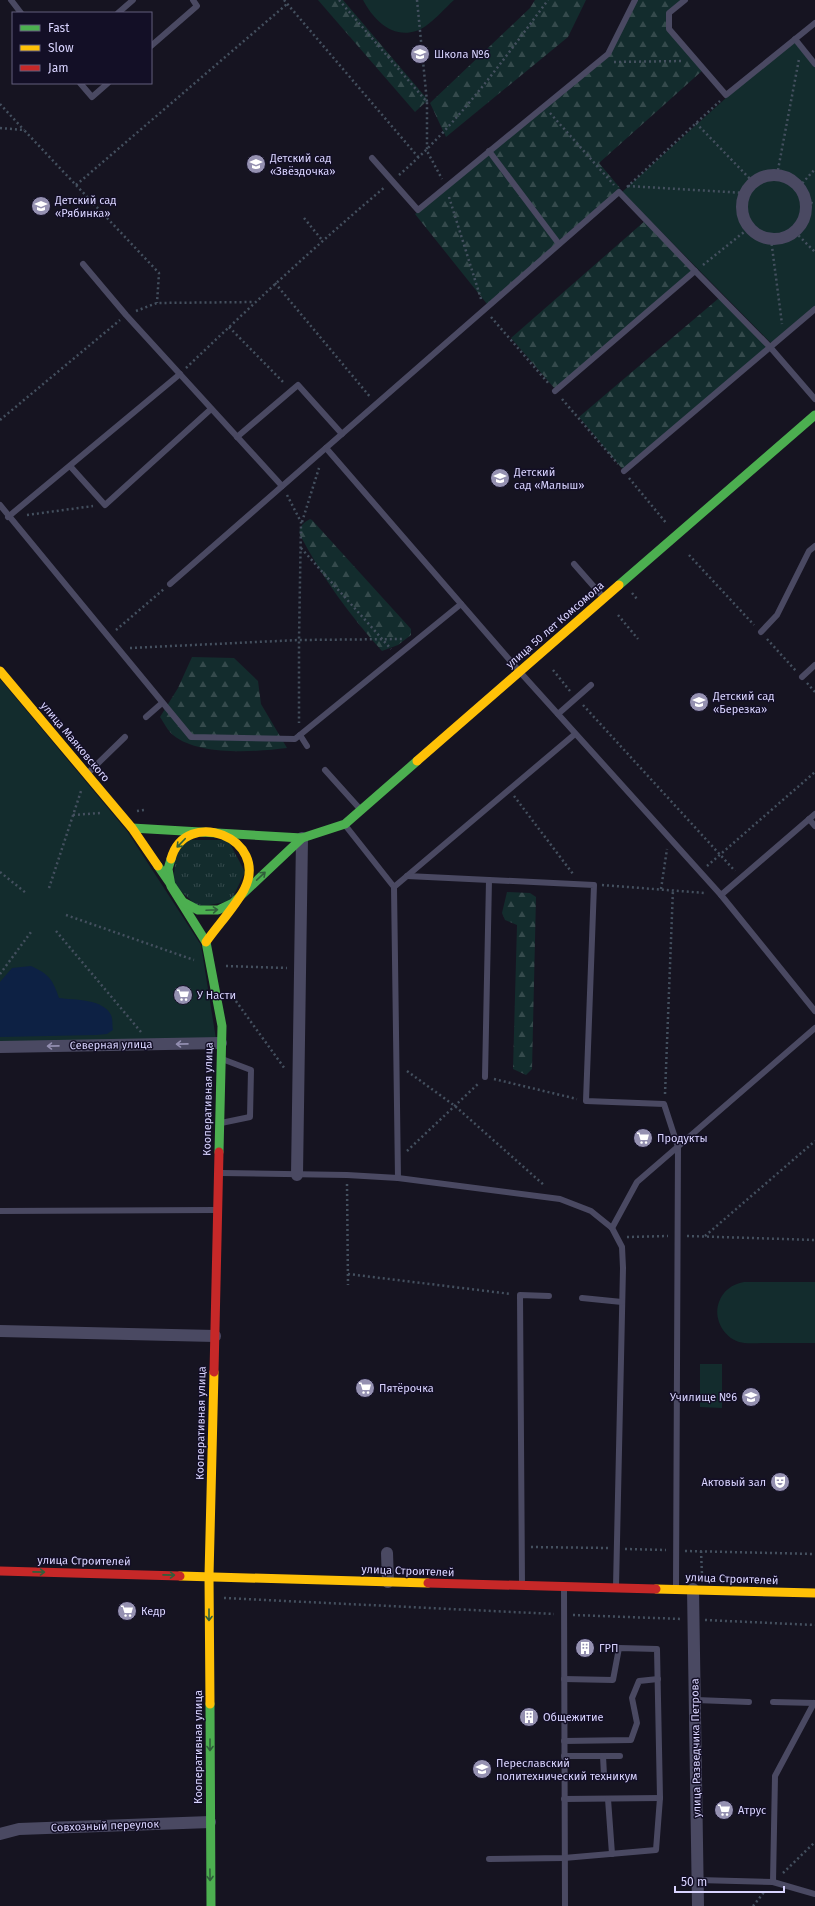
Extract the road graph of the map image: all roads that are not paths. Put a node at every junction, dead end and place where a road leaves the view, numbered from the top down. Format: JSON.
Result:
{"nodes":[{"id":1,"x":10,"y":0,"type":"edge"},
{"id":2,"x":133,"y":0,"type":"edge"},
{"id":3,"x":193,"y":0,"type":"edge"},
{"id":4,"x":635,"y":0,"type":"edge"},
{"id":5,"x":684,"y":0,"type":"edge"},
{"id":6,"x":20,"y":12,"type":"edge"},
{"id":7,"x":119,"y":12,"type":"edge"},
{"id":8,"x":815,"y":23,"type":"edge"},
{"id":9,"x":795,"y":39,"type":"junction"},
{"id":10,"x":152,"y":45,"type":"edge"},
{"id":11,"x":815,"y":64,"type":"edge"},
{"id":12,"x":81,"y":84,"type":"edge"},
{"id":13,"x":107,"y":84,"type":"edge"},
{"id":14,"x":489,"y":151,"type":"junction"},
{"id":15,"x":372,"y":158,"type":"dead end"},
{"id":16,"x":811,"y":203,"type":"edge"},
{"id":17,"x":559,"y":244,"type":"junction"},
{"id":18,"x":83,"y":264,"type":"dead end"},
{"id":19,"x":695,"y":271,"type":"junction"},
{"id":20,"x":815,"y":309,"type":"edge"},
{"id":21,"x":770,"y":347,"type":"junction"},
{"id":22,"x":180,"y":374,"type":"junction"},
{"id":23,"x":555,"y":391,"type":"dead end"},
{"id":24,"x":815,"y":399,"type":"edge"},
{"id":25,"x":211,"y":409,"type":"junction"},
{"id":26,"x":814,"y":418,"type":"edge"},
{"id":27,"x":342,"y":434,"type":"junction"},
{"id":28,"x":237,"y":438,"type":"junction"},
{"id":29,"x":326,"y":448,"type":"junction"},
{"id":30,"x":70,"y":466,"type":"junction"},
{"id":31,"x":624,"y":472,"type":"road end"},
{"id":32,"x":282,"y":486,"type":"junction"},
{"id":33,"x":0,"y":505,"type":"edge"},
{"id":34,"x":8,"y":517,"type":"junction"},
{"id":35,"x":815,"y":546,"type":"edge"},
{"id":36,"x":574,"y":564,"type":"dead end"},
{"id":37,"x":170,"y":584,"type":"road end"},
{"id":38,"x":604,"y":598,"type":"junction"},
{"id":39,"x":461,"y":604,"type":"junction"},
{"id":40,"x":761,"y":632,"type":"road end"},
{"id":41,"x":815,"y":665,"type":"edge"},
{"id":42,"x":0,"y":671,"type":"edge"},
{"id":43,"x":520,"y":672,"type":"junction"},
{"id":44,"x":802,"y":677,"type":"road end"},
{"id":45,"x":591,"y":685,"type":"dead end"},
{"id":46,"x":162,"y":703,"type":"junction"},
{"id":47,"x":558,"y":714,"type":"junction"},
{"id":48,"x":146,"y":717,"type":"dead end"},
{"id":49,"x":575,"y":734,"type":"junction"},
{"id":50,"x":300,"y":735,"type":"junction"},
{"id":51,"x":125,"y":737,"type":"dead end"},
{"id":52,"x":307,"y":746,"type":"dead end"},
{"id":53,"x":325,"y":770,"type":"dead end"},
{"id":54,"x":87,"y":774,"type":"junction"},
{"id":55,"x":361,"y":810,"type":"junction"},
{"id":56,"x":815,"y":814,"type":"edge"},
{"id":57,"x":809,"y":819,"type":"junction"},
{"id":58,"x":345,"y":824,"type":"junction"},
{"id":59,"x":815,"y":826,"type":"edge"},
{"id":60,"x":132,"y":828,"type":"junction"},
{"id":61,"x":216,"y":832,"type":"junction"},
{"id":62,"x":302,"y":838,"type":"junction"},
{"id":63,"x":407,"y":876,"type":"junction"},
{"id":64,"x":489,"y":880,"type":"junction"},
{"id":65,"x":171,"y":886,"type":"junction"},
{"id":66,"x":394,"y":887,"type":"junction"},
{"id":67,"x":721,"y":895,"type":"junction"},
{"id":68,"x":233,"y":903,"type":"junction"},
{"id":69,"x":206,"y":942,"type":"junction"},
{"id":70,"x":815,"y":1011,"type":"edge"},
{"id":71,"x":815,"y":1028,"type":"edge"},
{"id":72,"x":222,"y":1043,"type":"junction"},
{"id":73,"x":0,"y":1047,"type":"edge"},
{"id":74,"x":221,"y":1059,"type":"junction"},
{"id":75,"x":485,"y":1077,"type":"road end"},
{"id":76,"x":220,"y":1123,"type":"junction"},
{"id":77,"x":678,"y":1147,"type":"junction"},
{"id":78,"x":219,"y":1173,"type":"junction"},
{"id":79,"x":297,"y":1175,"type":"junction"},
{"id":80,"x":398,"y":1178,"type":"junction"},
{"id":81,"x":218,"y":1210,"type":"junction"},
{"id":82,"x":0,"y":1211,"type":"edge"},
{"id":83,"x":612,"y":1228,"type":"junction"},
{"id":84,"x":549,"y":1296,"type":"dead end"},
{"id":85,"x":582,"y":1298,"type":"dead end"},
{"id":86,"x":622,"y":1302,"type":"junction"},
{"id":87,"x":0,"y":1331,"type":"edge"},
{"id":88,"x":215,"y":1336,"type":"junction"},
{"id":89,"x":387,"y":1553,"type":"dead end"},
{"id":90,"x":0,"y":1572,"type":"edge"},
{"id":91,"x":209,"y":1576,"type":"junction"},
{"id":92,"x":388,"y":1582,"type":"junction"},
{"id":93,"x":522,"y":1585,"type":"junction"},
{"id":94,"x":564,"y":1586,"type":"junction"},
{"id":95,"x":616,"y":1588,"type":"junction"},
{"id":96,"x":676,"y":1589,"type":"junction"},
{"id":97,"x":693,"y":1589,"type":"junction"},
{"id":98,"x":815,"y":1593,"type":"edge"},
{"id":99,"x":564,"y":1679,"type":"junction"},
{"id":100,"x":658,"y":1679,"type":"junction"},
{"id":101,"x":696,"y":1700,"type":"junction"},
{"id":102,"x":749,"y":1702,"type":"dead end"},
{"id":103,"x":773,"y":1702,"type":"dead end"},
{"id":104,"x":815,"y":1703,"type":"edge"},
{"id":105,"x":564,"y":1741,"type":"junction"},
{"id":106,"x":564,"y":1756,"type":"junction"},
{"id":107,"x":603,"y":1756,"type":"junction"},
{"id":108,"x":620,"y":1756,"type":"dead end"},
{"id":109,"x":604,"y":1775,"type":"dead end"},
{"id":110,"x":660,"y":1798,"type":"junction"},
{"id":111,"x":564,"y":1799,"type":"junction"},
{"id":112,"x":608,"y":1799,"type":"junction"},
{"id":113,"x":210,"y":1822,"type":"junction"},
{"id":114,"x":0,"y":1834,"type":"edge"},
{"id":115,"x":612,"y":1854,"type":"junction"},
{"id":116,"x":564,"y":1858,"type":"junction"},
{"id":117,"x":489,"y":1859,"type":"dead end"},
{"id":118,"x":698,"y":1880,"type":"junction"},
{"id":119,"x":773,"y":1882,"type":"junction"},
{"id":120,"x":815,"y":1894,"type":"edge"},
{"id":121,"x":211,"y":1906,"type":"edge"},
{"id":122,"x":564,"y":1906,"type":"edge"},
{"id":123,"x":698,"y":1906,"type":"edge"}],
"edges":[{"from":1,"to":6,"type":"lane"},
{"from":2,"to":7,"type":"lane"},
{"from":3,"to":10,"type":"lane"},
{"from":4,"to":14,"type":"lane"},
{"from":5,"to":9,"type":"lane"},
{"from":8,"to":9,"type":"lane"},
{"from":9,"to":11,"type":"lane"},
{"from":12,"to":13,"type":"lane"},
{"from":14,"to":15,"type":"lane"},
{"from":14,"to":17,"type":"lane"},
{"from":16,"to":16,"type":"street"},
{"from":17,"to":19,"type":"lane"},
{"from":17,"to":27,"type":"lane"},
{"from":18,"to":22,"type":"lane"},
{"from":19,"to":21,"type":"lane"},
{"from":19,"to":23,"type":"lane"},
{"from":20,"to":21,"type":"lane"},
{"from":21,"to":24,"type":"lane"},
{"from":21,"to":31,"type":"lane"},
{"from":22,"to":25,"type":"lane"},
{"from":22,"to":30,"type":"lane"},
{"from":25,"to":28,"type":"lane"},
{"from":25,"to":30,"type":"lane"},
{"from":26,"to":38,"type":"main road","name":"улица 50 лет Комсомола"},
{"from":27,"to":28,"type":"lane"},
{"from":27,"to":29,"type":"lane"},
{"from":28,"to":32,"type":"lane"},
{"from":29,"to":32,"type":"lane"},
{"from":29,"to":39,"type":"lane"},
{"from":30,"to":34,"type":"lane"},
{"from":32,"to":37,"type":"lane"},
{"from":33,"to":34,"type":"lane"},
{"from":34,"to":46,"type":"lane"},
{"from":35,"to":40,"type":"lane"},
{"from":36,"to":38,"type":"lane"},
{"from":38,"to":43,"type":"main road","name":"улица 50 лет Комсомола"},
{"from":39,"to":43,"type":"lane"},
{"from":39,"to":50,"type":"lane"},
{"from":41,"to":44,"type":"lane"},
{"from":42,"to":54,"type":"main road","name":"улица Маяковского"},
{"from":43,"to":47,"type":"lane"},
{"from":43,"to":55,"type":"main road","name":"улица 50 лет Комсомола"},
{"from":45,"to":47,"type":"lane"},
{"from":46,"to":48,"type":"lane"},
{"from":46,"to":50,"type":"lane"},
{"from":47,"to":49,"type":"lane"},
{"from":49,"to":63,"type":"lane"},
{"from":49,"to":67,"type":"lane"},
{"from":50,"to":52,"type":"lane"},
{"from":51,"to":54,"type":"lane"},
{"from":53,"to":55,"type":"lane"},
{"from":54,"to":60,"type":"main road","name":"улица Маяковского"},
{"from":55,"to":58,"type":"main road","name":"улица 50 лет Комсомола"},
{"from":56,"to":57,"type":"lane"},
{"from":57,"to":59,"type":"lane"},
{"from":57,"to":67,"type":"lane"},
{"from":58,"to":62,"type":"main road","name":"улица 50 лет Комсомола"},
{"from":58,"to":66,"type":"lane"},
{"from":60,"to":61,"type":"main road"},
{"from":60,"to":65,"type":"main road","name":"улица Маяковского"},
{"from":61,"to":62,"type":"main road"},
{"from":61,"to":65,"type":"main road","one_way":true},
{"from":61,"to":68,"type":"main road"},
{"from":68,"to":62,"type":"main road","one_way":true},
{"from":62,"to":79,"type":"street"},
{"from":63,"to":64,"type":"lane"},
{"from":63,"to":66,"type":"lane"},
{"from":64,"to":75,"type":"lane"},
{"from":64,"to":77,"type":"lane"},
{"from":65,"to":68,"type":"main road","one_way":true},
{"from":65,"to":69,"type":"main road"},
{"from":66,"to":80,"type":"lane"},
{"from":67,"to":70,"type":"lane"},
{"from":68,"to":69,"type":"main road"},
{"from":69,"to":72,"type":"main road","name":"Кооперативная улица"},
{"from":71,"to":77,"type":"lane"},
{"from":72,"to":73,"type":"street","name":"Северная улица","one_way":true},
{"from":72,"to":74,"type":"main road","name":"Кооперативная улица"},
{"from":74,"to":76,"type":"main road","name":"Кооперативная улица"},
{"from":74,"to":76,"type":"lane"},
{"from":76,"to":78,"type":"main road","name":"Кооперативная улица"},
{"from":77,"to":83,"type":"lane"},
{"from":77,"to":96,"type":"lane"},
{"from":78,"to":79,"type":"lane"},
{"from":78,"to":81,"type":"main road","name":"Кооперативная улица"},
{"from":79,"to":80,"type":"lane"},
{"from":80,"to":83,"type":"lane"},
{"from":81,"to":82,"type":"lane"},
{"from":81,"to":88,"type":"main road","name":"Кооперативная улица"},
{"from":83,"to":86,"type":"lane"},
{"from":84,"to":93,"type":"lane"},
{"from":85,"to":86,"type":"lane"},
{"from":86,"to":95,"type":"lane"},
{"from":87,"to":88,"type":"street"},
{"from":88,"to":91,"type":"main road","name":"Кооперативная улица"},
{"from":89,"to":92,"type":"street"},
{"from":90,"to":91,"type":"main road","name":"улица Строителей","one_way":true},
{"from":91,"to":92,"type":"main road","name":"улица Строителей"},
{"from":91,"to":113,"type":"main road","name":"Кооперативная улица","one_way":true},
{"from":92,"to":93,"type":"main road","name":"улица Строителей"},
{"from":93,"to":94,"type":"main road","name":"улица Строителей"},
{"from":94,"to":95,"type":"main road","name":"улица Строителей"},
{"from":94,"to":99,"type":"lane"},
{"from":95,"to":96,"type":"main road","name":"улица Строителей"},
{"from":96,"to":97,"type":"main road","name":"улица Строителей"},
{"from":97,"to":98,"type":"main road","name":"улица Строителей"},
{"from":97,"to":101,"type":"street","name":"улица Разведчика Петрова"},
{"from":99,"to":100,"type":"lane"},
{"from":99,"to":105,"type":"lane"},
{"from":100,"to":105,"type":"lane"},
{"from":100,"to":110,"type":"lane"},
{"from":101,"to":102,"type":"lane"},
{"from":101,"to":118,"type":"street","name":"улица Разведчика Петрова"},
{"from":103,"to":104,"type":"lane"},
{"from":104,"to":119,"type":"lane"},
{"from":105,"to":106,"type":"lane"},
{"from":106,"to":107,"type":"lane"},
{"from":106,"to":111,"type":"lane"},
{"from":107,"to":108,"type":"lane"},
{"from":107,"to":109,"type":"lane"},
{"from":110,"to":112,"type":"lane"},
{"from":110,"to":115,"type":"lane"},
{"from":111,"to":112,"type":"lane"},
{"from":111,"to":116,"type":"lane"},
{"from":112,"to":115,"type":"lane"},
{"from":113,"to":114,"type":"street","name":"Совхозный переулок"},
{"from":113,"to":121,"type":"main road","name":"Кооперативная улица","one_way":true},
{"from":115,"to":116,"type":"lane"},
{"from":116,"to":117,"type":"lane"},
{"from":116,"to":122,"type":"lane"},
{"from":118,"to":119,"type":"lane"},
{"from":118,"to":123,"type":"street","name":"улица Разведчика Петрова"},
{"from":119,"to":120,"type":"lane"}]}
